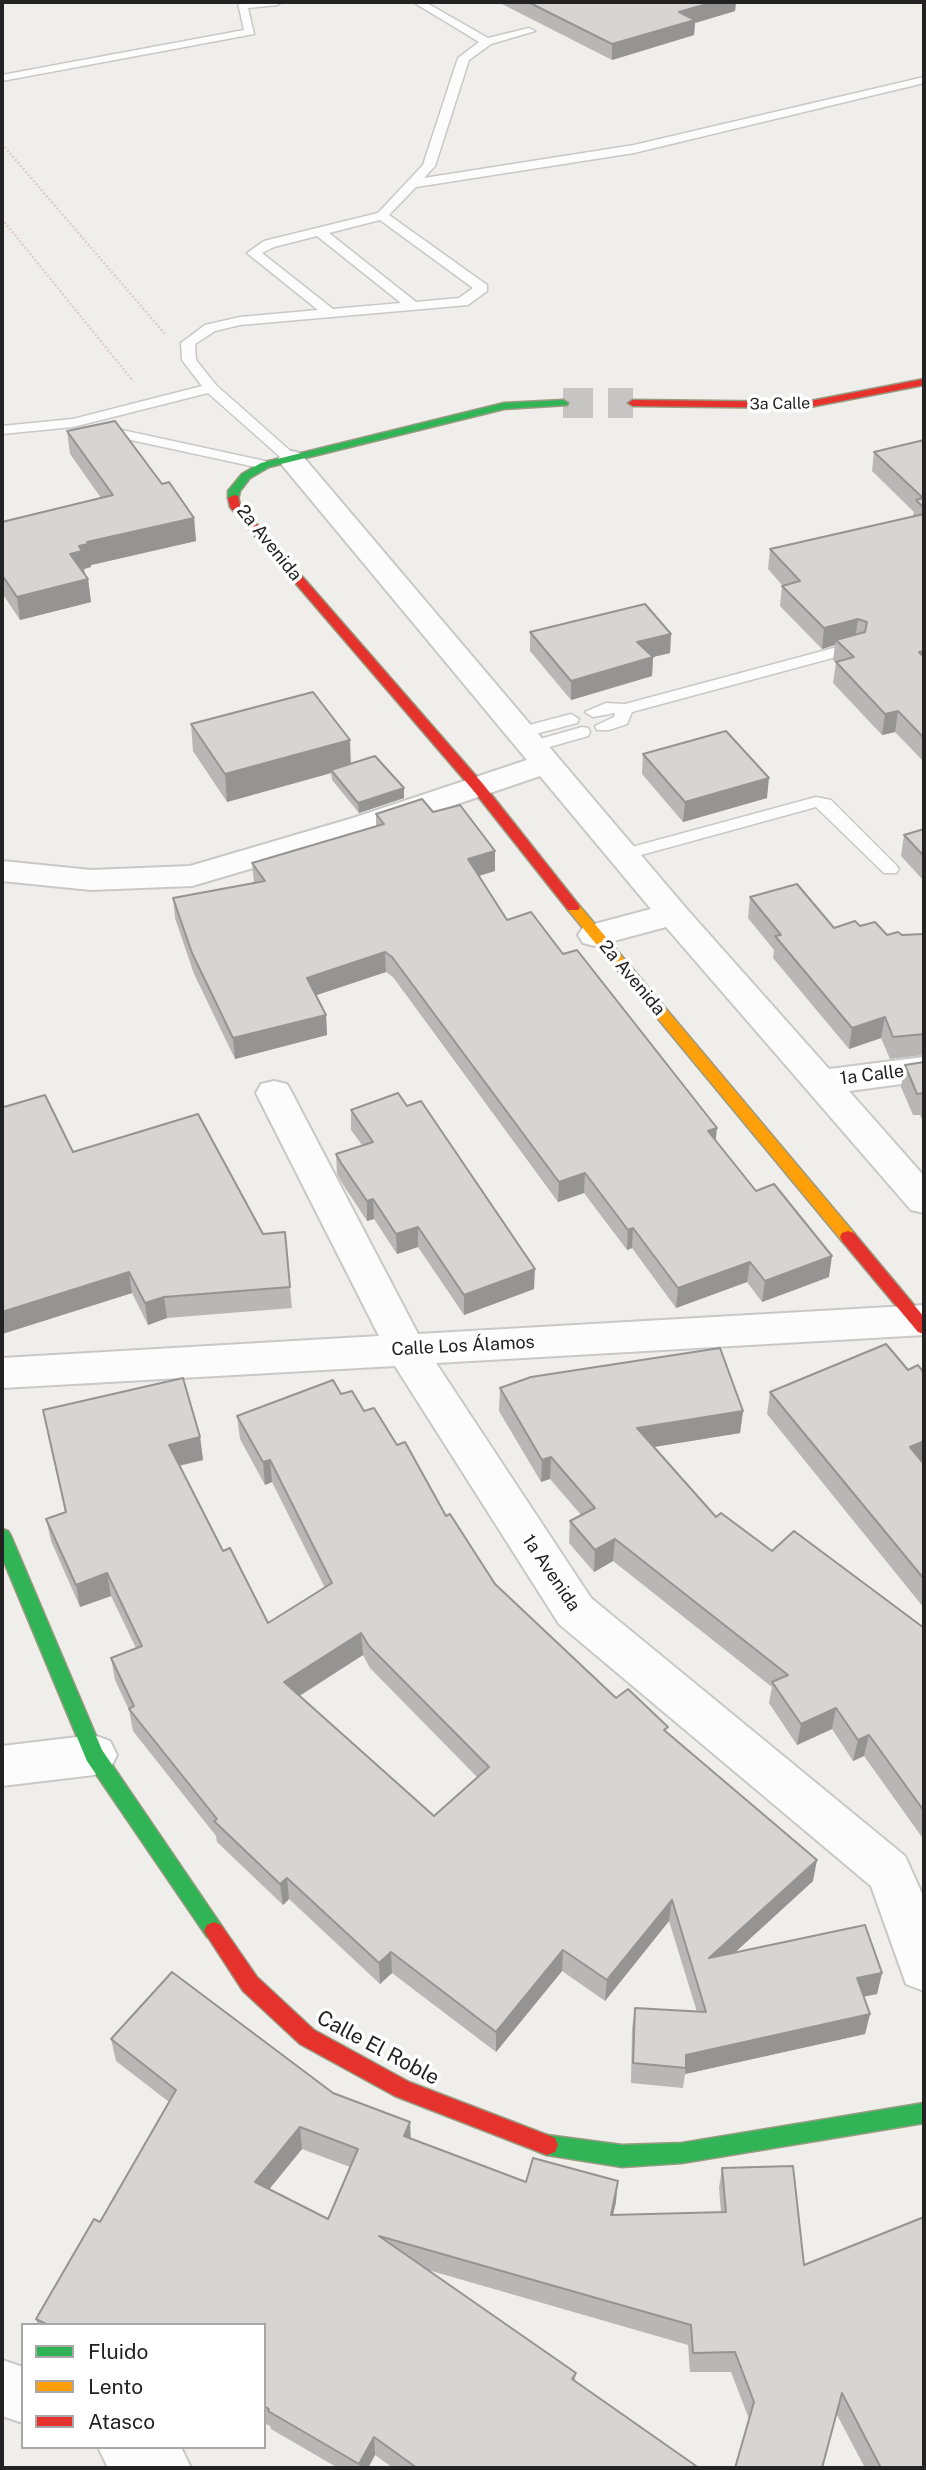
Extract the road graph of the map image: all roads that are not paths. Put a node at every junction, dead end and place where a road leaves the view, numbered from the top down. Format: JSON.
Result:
{"nodes":[{"id":1,"x":277,"y":2,"type":"edge"},
{"id":2,"x":418,"y":2,"type":"edge"},
{"id":3,"x":529,"y":31,"type":"dead end"},
{"id":4,"x":487,"y":42,"type":"junction"},
{"id":5,"x":2,"y":78,"type":"edge"},
{"id":6,"x":924,"y":80,"type":"edge"},
{"id":7,"x":412,"y":184,"type":"junction"},
{"id":8,"x":382,"y":216,"type":"junction"},
{"id":9,"x":319,"y":231,"type":"junction"},
{"id":10,"x":413,"y":306,"type":"junction"},
{"id":11,"x":330,"y":313,"type":"junction"},
{"id":12,"x":920,"y":387,"type":"edge"},
{"id":13,"x":211,"y":388,"type":"junction"},
{"id":14,"x":563,"y":403,"type":"tunnel mouth"},
{"id":15,"x":633,"y":403,"type":"tunnel mouth"},
{"id":16,"x":73,"y":423,"type":"junction"},
{"id":17,"x":2,"y":430,"type":"edge"},
{"id":18,"x":278,"y":462,"type":"junction"},
{"id":19,"x":856,"y":647,"type":"edge"},
{"id":20,"x":598,"y":719,"type":"dead end"},
{"id":21,"x":576,"y":725,"type":"dead end"},
{"id":22,"x":533,"y":748,"type":"junction"},
{"id":23,"x":478,"y":787,"type":"junction"},
{"id":24,"x":623,"y":855,"type":"junction"},
{"id":25,"x":890,"y":869,"type":"dead end"},
{"id":26,"x":2,"y":870,"type":"edge"},
{"id":27,"x":673,"y":914,"type":"junction"},
{"id":28,"x":596,"y":935,"type":"junction"},
{"id":29,"x":924,"y":1069,"type":"edge"},
{"id":30,"x":820,"y":1082,"type":"junction"},
{"id":31,"x":274,"y":1093,"type":"dead end"},
{"id":32,"x":924,"y":1200,"type":"edge"},
{"id":33,"x":922,"y":1323,"type":"edge"},
{"id":34,"x":406,"y":1349,"type":"junction"},
{"id":35,"x":2,"y":1373,"type":"edge"},
{"id":36,"x":2,"y":1536,"type":"edge"},
{"id":37,"x":94,"y":1755,"type":"junction"},
{"id":38,"x":2,"y":1766,"type":"edge"},
{"id":39,"x":924,"y":1968,"type":"edge"},
{"id":40,"x":924,"y":2113,"type":"edge"},
{"id":41,"x":2,"y":2388,"type":"edge"},
{"id":42,"x":21,"y":2394,"type":"edge"},
{"id":43,"x":129,"y":2449,"type":"edge"},
{"id":44,"x":162,"y":2468,"type":"edge"}],
"edges":[{"from":1,"to":5,"type":"lane"},
{"from":2,"to":4,"type":"lane"},
{"from":3,"to":4,"type":"lane"},
{"from":4,"to":7,"type":"lane"},
{"from":6,"to":7,"type":"lane"},
{"from":7,"to":8,"type":"lane"},
{"from":8,"to":9,"type":"lane"},
{"from":8,"to":10,"type":"lane"},
{"from":9,"to":10,"type":"lane"},
{"from":9,"to":11,"type":"lane"},
{"from":10,"to":11,"type":"lane"},
{"from":11,"to":13,"type":"lane"},
{"from":12,"to":15,"type":"street","name":"3a Calle"},
{"from":13,"to":16,"type":"lane"},
{"from":13,"to":18,"type":"lane"},
{"from":14,"to":18,"type":"street"},
{"from":16,"to":17,"type":"lane"},
{"from":16,"to":18,"type":"lane"},
{"from":18,"to":22,"type":"street"},
{"from":18,"to":23,"type":"street","name":"2a Avenida"},
{"from":19,"to":20,"type":"lane"},
{"from":21,"to":22,"type":"lane"},
{"from":22,"to":23,"type":"street"},
{"from":22,"to":24,"type":"street"},
{"from":23,"to":26,"type":"street"},
{"from":23,"to":28,"type":"street","name":"2a Avenida"},
{"from":24,"to":25,"type":"lane"},
{"from":24,"to":27,"type":"street"},
{"from":27,"to":28,"type":"street"},
{"from":27,"to":30,"type":"street"},
{"from":28,"to":33,"type":"street","name":"2a Avenida"},
{"from":29,"to":30,"type":"street","name":"1a Calle"},
{"from":30,"to":32,"type":"street"},
{"from":31,"to":34,"type":"street","name":"1a Avenida"},
{"from":33,"to":34,"type":"street","name":"Calle Los Álamos"},
{"from":34,"to":35,"type":"street","name":"Calle Los Álamos"},
{"from":34,"to":39,"type":"street","name":"1a Avenida"},
{"from":36,"to":37,"type":"street","name":"Calle El Roble"},
{"from":37,"to":38,"type":"street"},
{"from":37,"to":40,"type":"street","name":"Calle El Roble"},
{"from":41,"to":42,"type":"street"},
{"from":43,"to":44,"type":"street"}]}
